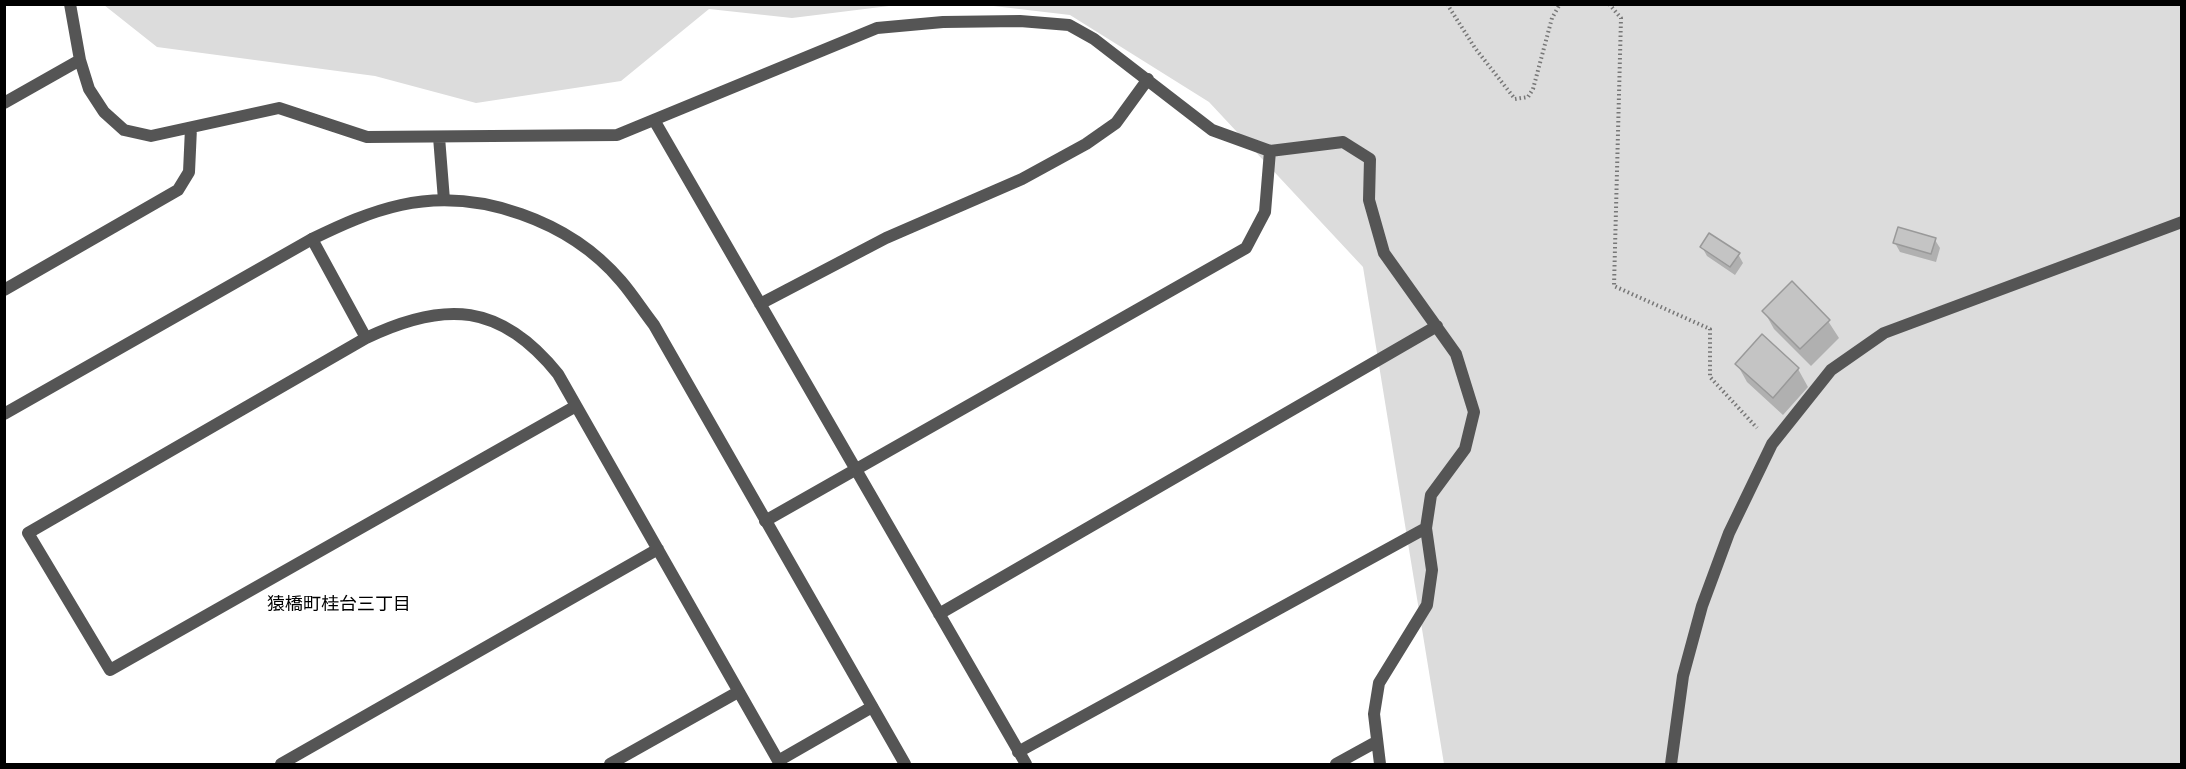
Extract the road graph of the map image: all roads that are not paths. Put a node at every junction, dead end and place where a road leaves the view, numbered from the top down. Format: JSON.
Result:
{"nodes":[{"id":1,"x":70,"y":4,"type":"edge"},
{"id":2,"x":80,"y":60,"type":"junction"},
{"id":3,"x":1148,"y":80,"type":"junction"},
{"id":4,"x":4,"y":103,"type":"edge"},
{"id":5,"x":654,"y":120,"type":"junction"},
{"id":6,"x":191,"y":128,"type":"junction"},
{"id":7,"x":439,"y":137,"type":"junction"},
{"id":8,"x":1270,"y":151,"type":"junction"},
{"id":9,"x":444,"y":200,"type":"junction"},
{"id":10,"x":2181,"y":222,"type":"edge"},
{"id":11,"x":312,"y":239,"type":"junction"},
{"id":12,"x":4,"y":290,"type":"edge"},
{"id":13,"x":760,"y":304,"type":"junction"},
{"id":14,"x":1437,"y":326,"type":"junction"},
{"id":15,"x":366,"y":338,"type":"junction"},
{"id":16,"x":576,"y":406,"type":"junction"},
{"id":17,"x":4,"y":414,"type":"edge"},
{"id":18,"x":855,"y":469,"type":"junction"},
{"id":19,"x":765,"y":521,"type":"junction"},
{"id":20,"x":1426,"y":528,"type":"junction"},
{"id":21,"x":658,"y":549,"type":"junction"},
{"id":22,"x":939,"y":614,"type":"junction"},
{"id":23,"x":738,"y":692,"type":"junction"},
{"id":24,"x":872,"y":707,"type":"junction"},
{"id":25,"x":1376,"y":742,"type":"junction"},
{"id":26,"x":1018,"y":752,"type":"junction"},
{"id":27,"x":779,"y":763,"type":"edge"},
{"id":28,"x":281,"y":765,"type":"edge"},
{"id":29,"x":610,"y":765,"type":"edge"},
{"id":30,"x":905,"y":765,"type":"edge"},
{"id":31,"x":1026,"y":765,"type":"edge"},
{"id":32,"x":1336,"y":765,"type":"edge"},
{"id":33,"x":1380,"y":765,"type":"edge"},
{"id":34,"x":1671,"y":765,"type":"edge"}],
"edges":[{"from":1,"to":2,"type":"street"},
{"from":2,"to":4,"type":"street"},
{"from":2,"to":6,"type":"street"},
{"from":3,"to":5,"type":"street"},
{"from":3,"to":8,"type":"street"},
{"from":3,"to":13,"type":"street"},
{"from":5,"to":7,"type":"street"},
{"from":5,"to":13,"type":"street"},
{"from":6,"to":7,"type":"street"},
{"from":6,"to":12,"type":"street"},
{"from":7,"to":9,"type":"street"},
{"from":8,"to":14,"type":"street"},
{"from":8,"to":18,"type":"street"},
{"from":9,"to":11,"type":"street"},
{"from":9,"to":19,"type":"street"},
{"from":10,"to":34,"type":"street"},
{"from":11,"to":15,"type":"street"},
{"from":11,"to":17,"type":"street"},
{"from":13,"to":18,"type":"street"},
{"from":14,"to":20,"type":"street"},
{"from":14,"to":22,"type":"street"},
{"from":15,"to":16,"type":"street"},
{"from":15,"to":16,"type":"street"},
{"from":16,"to":21,"type":"street"},
{"from":18,"to":19,"type":"street"},
{"from":18,"to":22,"type":"street"},
{"from":19,"to":24,"type":"street"},
{"from":20,"to":25,"type":"street"},
{"from":20,"to":26,"type":"street"},
{"from":21,"to":23,"type":"street"},
{"from":21,"to":28,"type":"street"},
{"from":22,"to":26,"type":"street"},
{"from":23,"to":27,"type":"street"},
{"from":23,"to":29,"type":"street"},
{"from":24,"to":27,"type":"street"},
{"from":24,"to":30,"type":"street"},
{"from":25,"to":32,"type":"street"},
{"from":25,"to":33,"type":"street"},
{"from":26,"to":31,"type":"street"}]}
